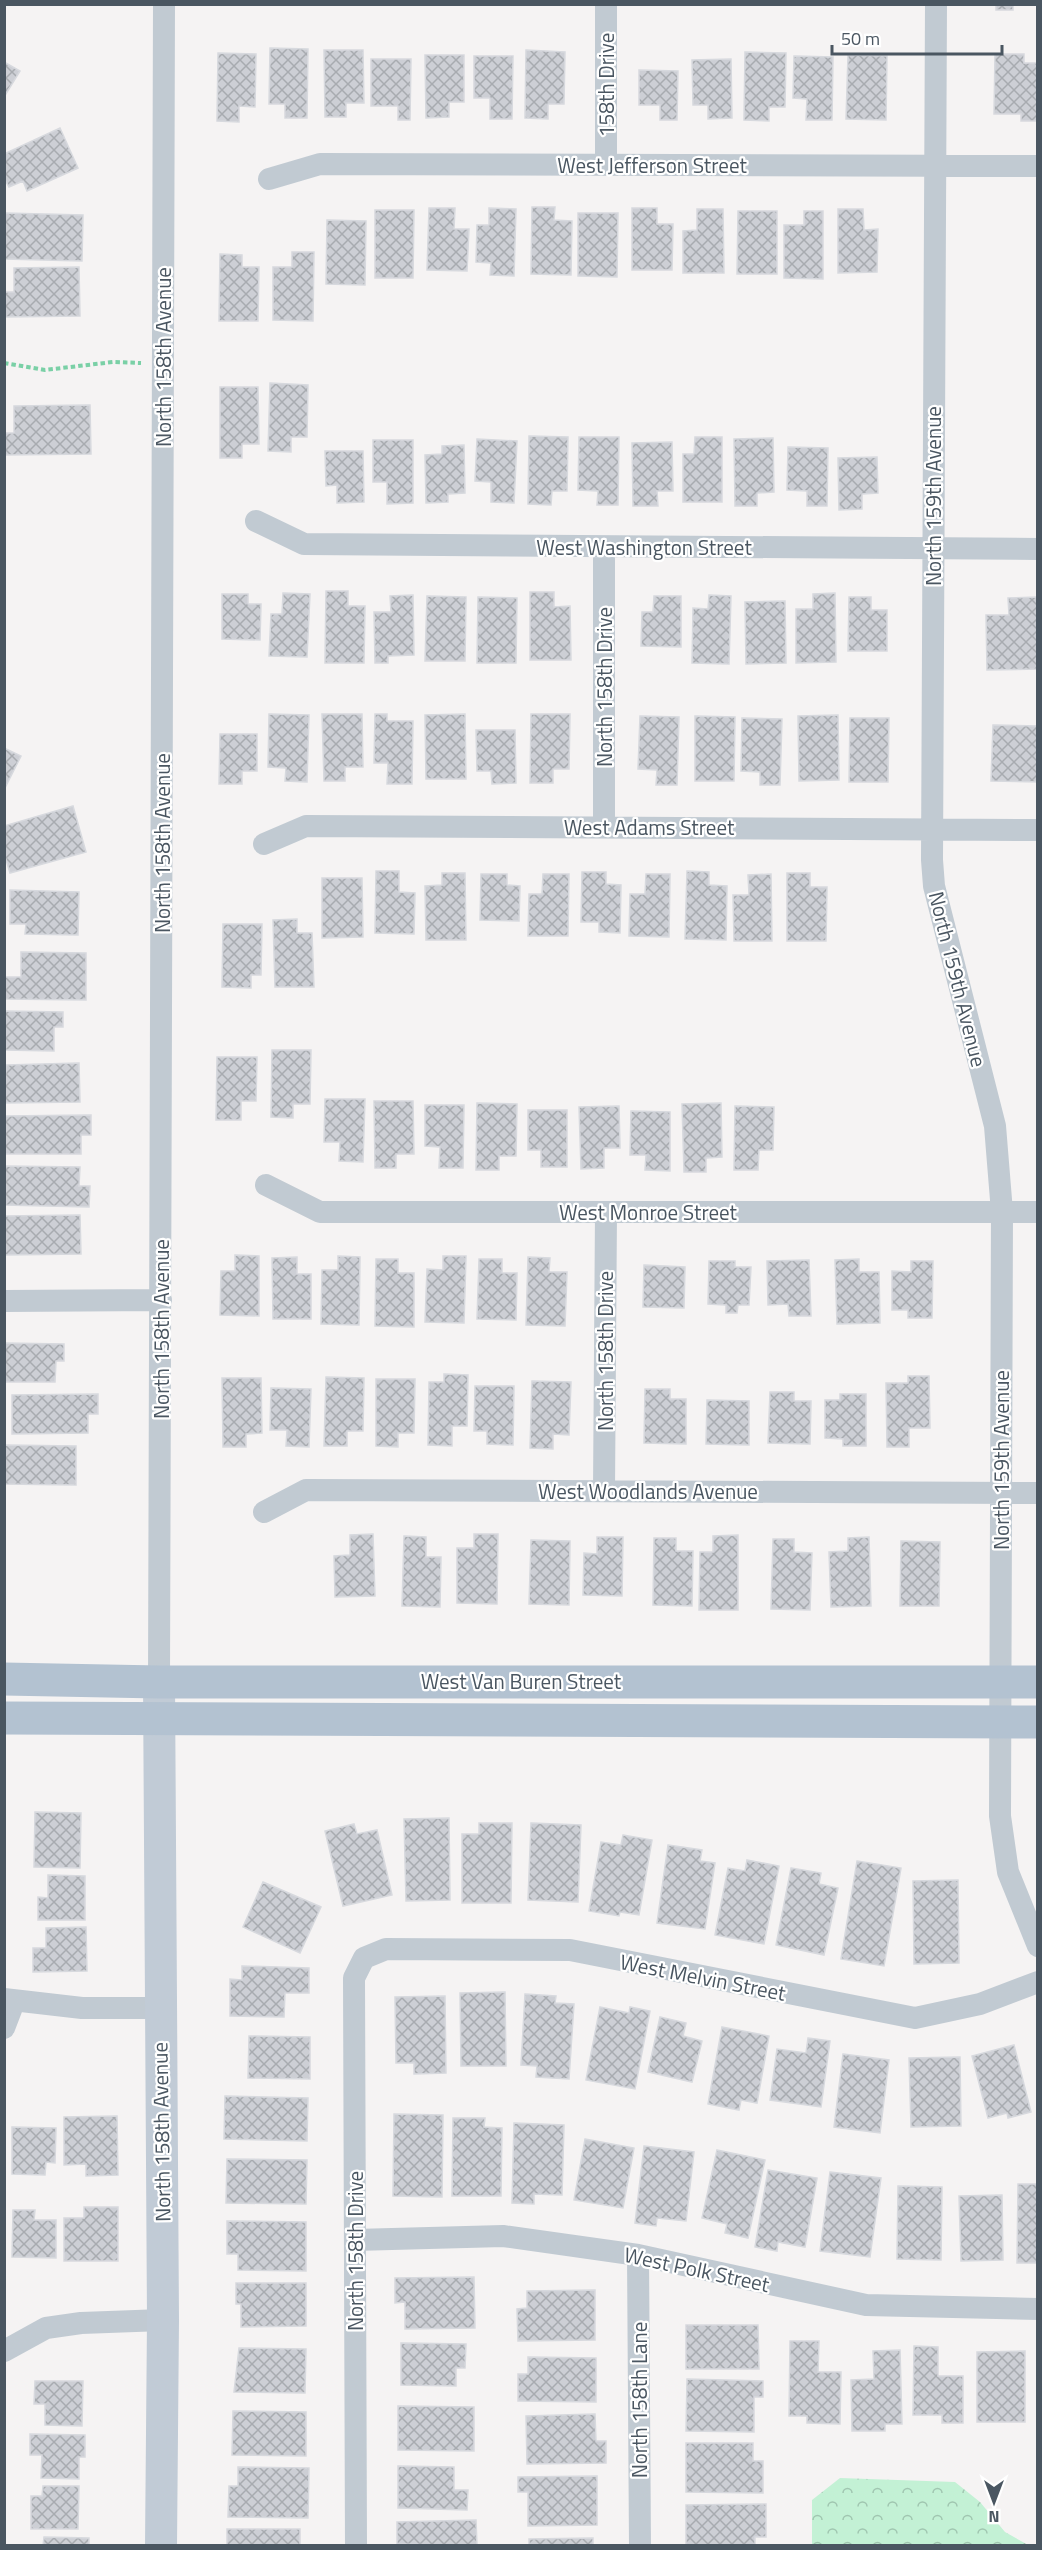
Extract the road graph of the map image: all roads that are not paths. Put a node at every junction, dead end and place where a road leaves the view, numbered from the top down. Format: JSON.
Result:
{"nodes":[{"id":1,"x":164,"y":4,"type":"edge"},
{"id":2,"x":606,"y":4,"type":"edge"},
{"id":3,"x":936,"y":4,"type":"edge"},
{"id":4,"x":606,"y":165,"type":"junction"},
{"id":5,"x":936,"y":165,"type":"junction"},
{"id":6,"x":1038,"y":166,"type":"edge"},
{"id":7,"x":269,"y":178,"type":"dead end"},
{"id":8,"x":256,"y":521,"type":"dead end"},
{"id":9,"x":604,"y":547,"type":"junction"},
{"id":10,"x":932,"y":549,"type":"junction"},
{"id":11,"x":1038,"y":549,"type":"edge"},
{"id":12,"x":604,"y":827,"type":"junction"},
{"id":13,"x":932,"y":829,"type":"junction"},
{"id":14,"x":1038,"y":830,"type":"edge"},
{"id":15,"x":264,"y":844,"type":"dead end"},
{"id":16,"x":266,"y":1185,"type":"dead end"},
{"id":17,"x":606,"y":1212,"type":"junction"},
{"id":18,"x":1002,"y":1212,"type":"junction"},
{"id":19,"x":1038,"y":1212,"type":"edge"},
{"id":20,"x":161,"y":1300,"type":"junction"},
{"id":21,"x":4,"y":1301,"type":"edge"},
{"id":22,"x":604,"y":1491,"type":"junction"},
{"id":23,"x":1000,"y":1492,"type":"junction"},
{"id":24,"x":1038,"y":1493,"type":"edge"},
{"id":25,"x":264,"y":1512,"type":"dead end"},
{"id":26,"x":4,"y":1679,"type":"edge"},
{"id":27,"x":159,"y":1682,"type":"junction"},
{"id":28,"x":999,"y":1682,"type":"junction"},
{"id":29,"x":1038,"y":1682,"type":"edge"},
{"id":30,"x":4,"y":1718,"type":"edge"},
{"id":31,"x":159,"y":1719,"type":"junction"},
{"id":32,"x":999,"y":1722,"type":"junction"},
{"id":33,"x":1038,"y":1722,"type":"edge"},
{"id":34,"x":1038,"y":1946,"type":"edge"},
{"id":35,"x":364,"y":1959,"type":"joint"},
{"id":36,"x":1038,"y":1982,"type":"edge"},
{"id":37,"x":9,"y":2000,"type":"edge"},
{"id":38,"x":160,"y":2008,"type":"junction"},
{"id":39,"x":4,"y":2028,"type":"edge"},
{"id":40,"x":355,"y":2240,"type":"junction"},
{"id":41,"x":638,"y":2255,"type":"junction"},
{"id":42,"x":1038,"y":2309,"type":"edge"},
{"id":43,"x":163,"y":2320,"type":"junction"},
{"id":44,"x":4,"y":2351,"type":"edge"},
{"id":45,"x":161,"y":2546,"type":"edge"},
{"id":46,"x":356,"y":2546,"type":"edge"},
{"id":47,"x":640,"y":2546,"type":"edge"}],
"edges":[{"from":1,"to":20,"type":"street","name":"North 158th Avenue"},
{"from":2,"to":4,"type":"street","name":"158th Drive"},
{"from":3,"to":5,"type":"street","name":"North 159th Avenue"},
{"from":4,"to":5,"type":"street","name":"West Jefferson Street"},
{"from":4,"to":7,"type":"street","name":"West Jefferson Street"},
{"from":5,"to":6,"type":"street","name":"West Jefferson Street"},
{"from":5,"to":10,"type":"street","name":"North 159th Avenue"},
{"from":8,"to":9,"type":"street","name":"West Washington Street"},
{"from":9,"to":10,"type":"street","name":"West Washington Street"},
{"from":9,"to":12,"type":"street","name":"North 158th Drive"},
{"from":10,"to":11,"type":"street","name":"West Washington Street"},
{"from":10,"to":13,"type":"street","name":"North 159th Avenue"},
{"from":12,"to":13,"type":"street","name":"West Adams Street"},
{"from":12,"to":15,"type":"street","name":"West Adams Street"},
{"from":13,"to":14,"type":"street","name":"West Adams Street"},
{"from":13,"to":18,"type":"street","name":"North 159th Avenue"},
{"from":16,"to":17,"type":"street","name":"West Monroe Street"},
{"from":17,"to":18,"type":"street","name":"West Monroe Street"},
{"from":17,"to":22,"type":"street","name":"North 158th Drive"},
{"from":18,"to":19,"type":"street","name":"West Monroe Street"},
{"from":18,"to":23,"type":"street","name":"North 159th Avenue"},
{"from":20,"to":21,"type":"street"},
{"from":20,"to":27,"type":"street","name":"North 158th Avenue"},
{"from":22,"to":23,"type":"street","name":"West Woodlands Avenue"},
{"from":22,"to":25,"type":"street","name":"West Woodlands Avenue"},
{"from":23,"to":24,"type":"street","name":"West Woodlands Avenue"},
{"from":23,"to":28,"type":"street","name":"North 159th Avenue"},
{"from":26,"to":27,"type":"main road","name":"West Van Buren Street"},
{"from":27,"to":28,"type":"main road","name":"West Van Buren Street"},
{"from":27,"to":31,"type":"street","name":"North 158th Avenue"},
{"from":28,"to":29,"type":"main road","name":"West Van Buren Street"},
{"from":28,"to":32,"type":"street","name":"North 159th Avenue"},
{"from":30,"to":31,"type":"main road","name":"West Van Buren Street"},
{"from":31,"to":32,"type":"main road","name":"West Van Buren Street"},
{"from":31,"to":38,"type":"street","name":"North 158th Avenue"},
{"from":32,"to":33,"type":"main road","name":"West Van Buren Street"},
{"from":32,"to":34,"type":"street","name":"North 159th Avenue"},
{"from":35,"to":36,"type":"street","name":"West Melvin Street"},
{"from":35,"to":40,"type":"street","name":"North 158th Drive"},
{"from":37,"to":38,"type":"street"},
{"from":37,"to":39,"type":"street"},
{"from":38,"to":43,"type":"street","name":"North 158th Avenue"},
{"from":40,"to":41,"type":"street","name":"West Polk Street"},
{"from":40,"to":46,"type":"street","name":"North 158th Drive"},
{"from":41,"to":42,"type":"street","name":"West Polk Street"},
{"from":41,"to":47,"type":"street","name":"North 158th Lane"},
{"from":43,"to":44,"type":"street"},
{"from":43,"to":45,"type":"street","name":"North 158th Avenue"}]}
